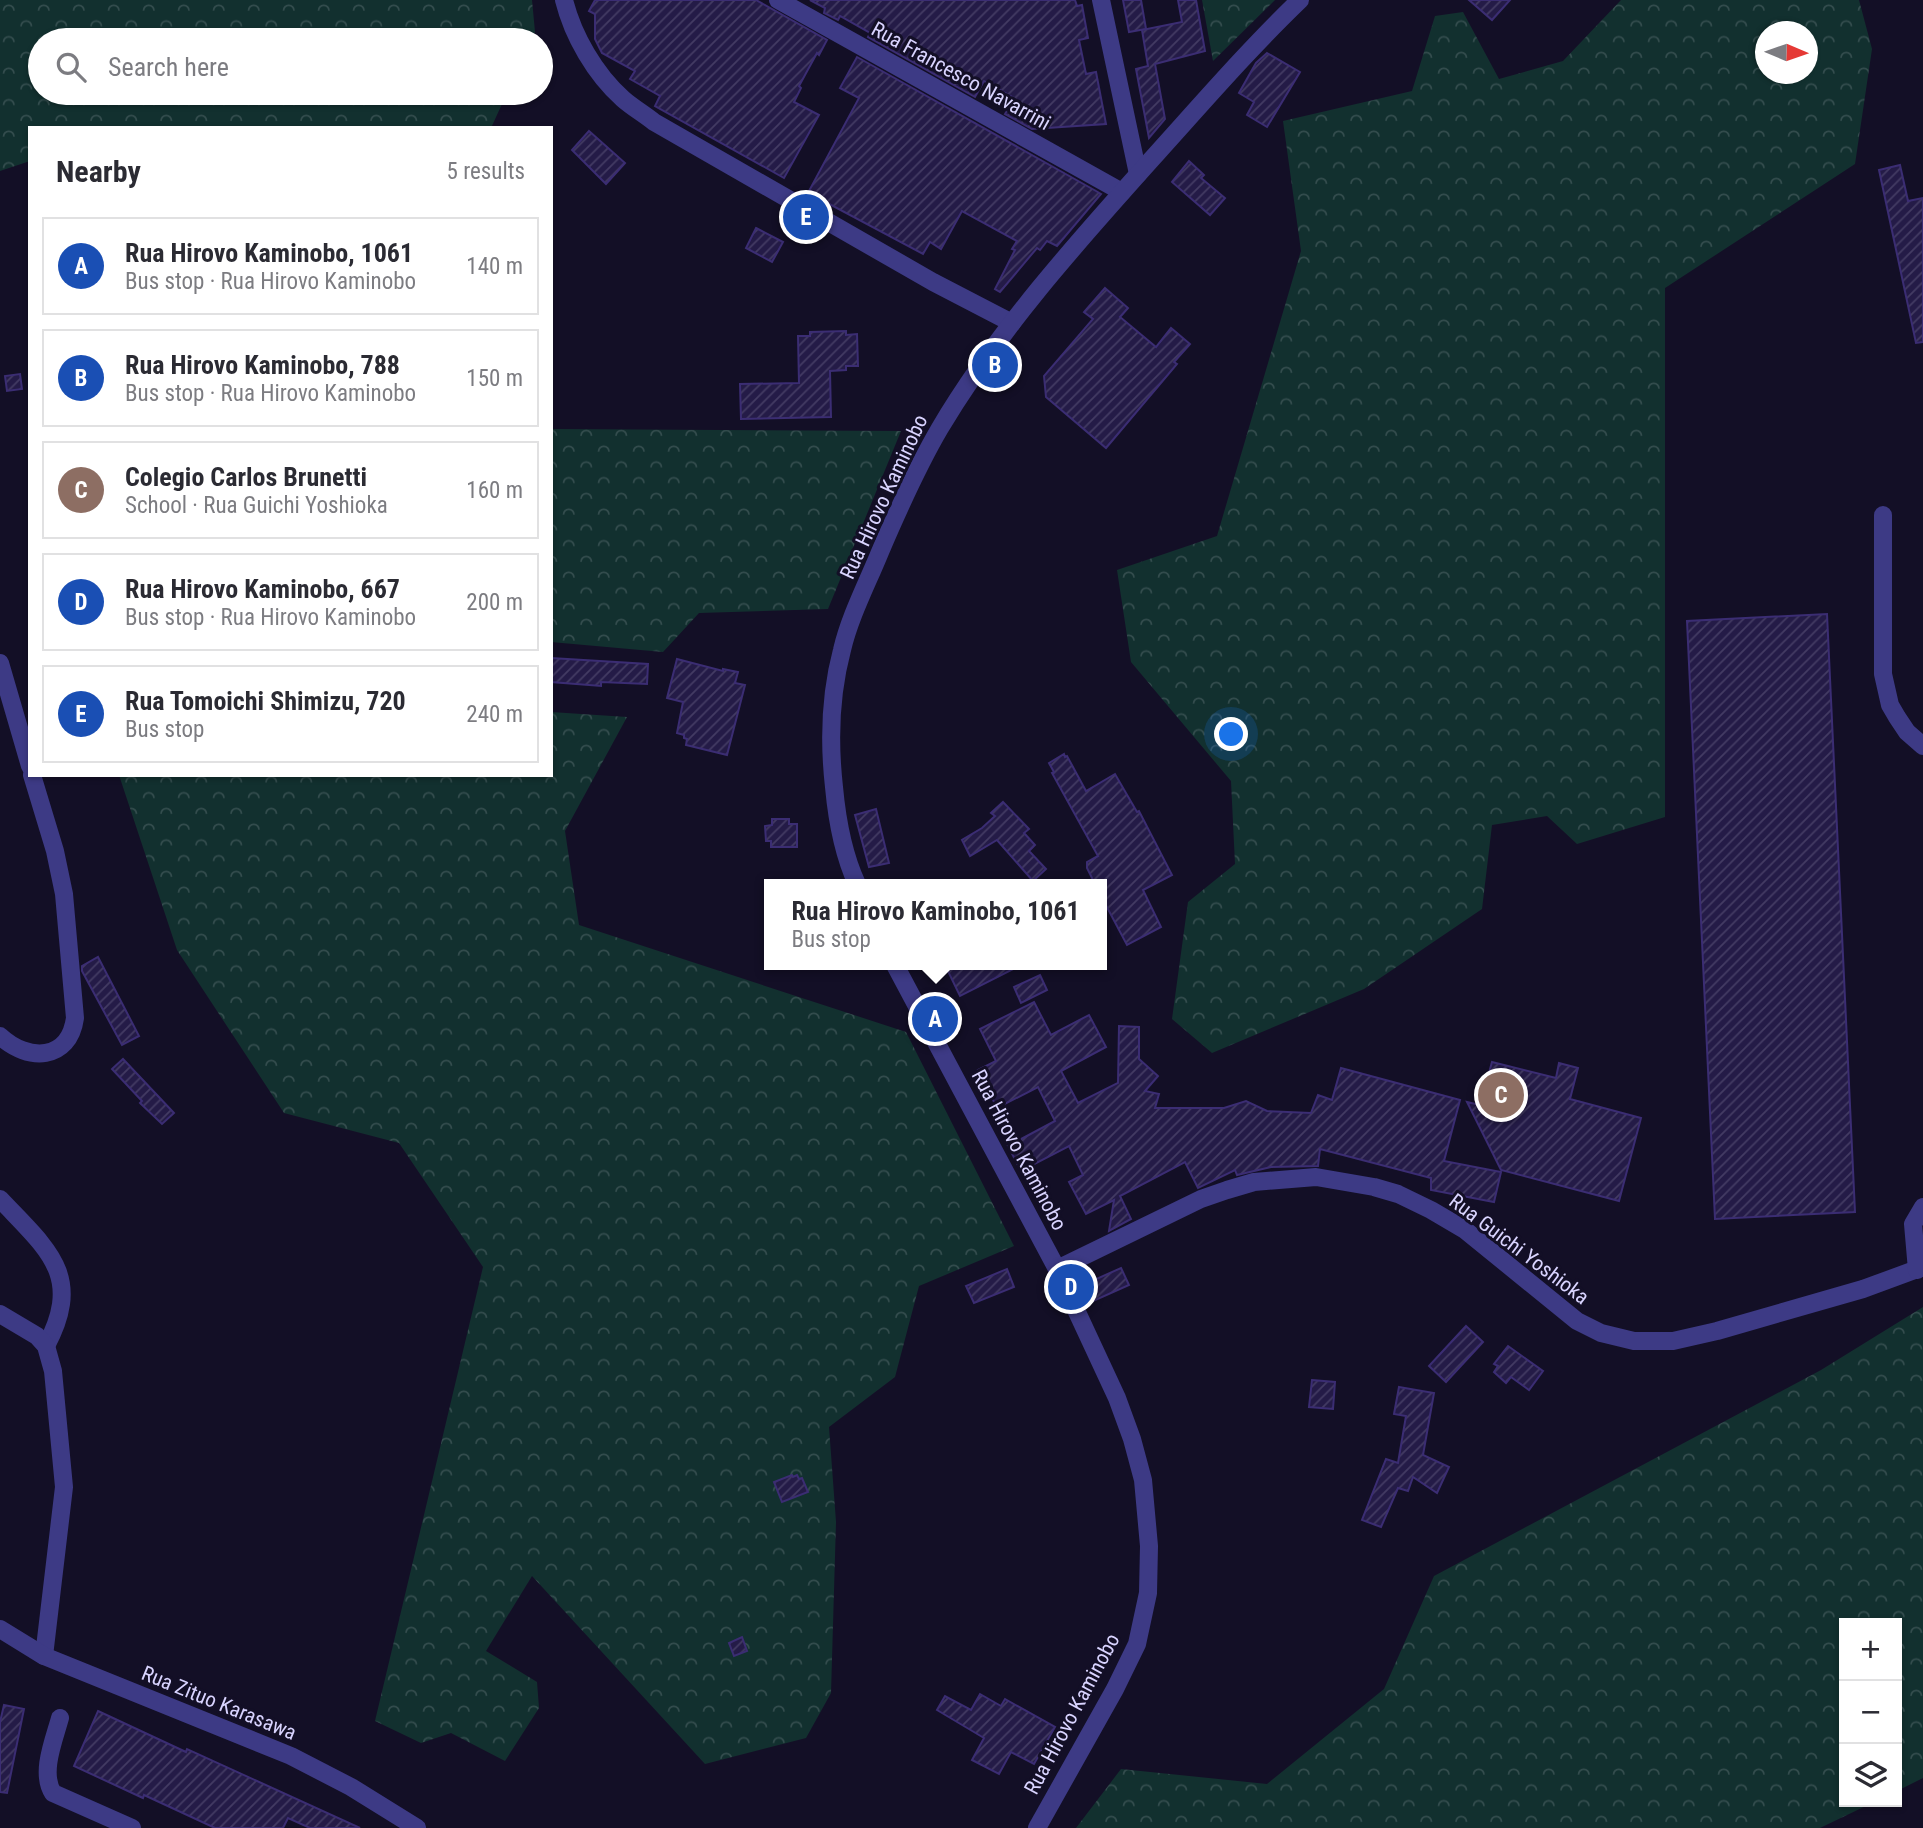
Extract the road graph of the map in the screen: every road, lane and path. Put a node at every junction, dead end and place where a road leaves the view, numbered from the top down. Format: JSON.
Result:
{"nodes":[{"id":1,"x":564,"y":0,"type":"edge"},
{"id":2,"x":778,"y":0,"type":"edge"},
{"id":3,"x":1101,"y":0,"type":"edge"},
{"id":4,"x":1300,"y":0,"type":"edge"},
{"id":5,"x":1138,"y":174,"type":"junction"},
{"id":6,"x":1122,"y":192,"type":"junction"},
{"id":7,"x":1012,"y":323,"type":"junction"},
{"id":8,"x":1884,"y":515,"type":"dead end"},
{"id":9,"x":0,"y":663,"type":"edge"},
{"id":10,"x":1923,"y":746,"type":"edge"},
{"id":11,"x":28,"y":759,"type":"edge"},
{"id":12,"x":34,"y":777,"type":"edge"},
{"id":13,"x":854,"y":879,"type":"edge"},
{"id":14,"x":898,"y":970,"type":"edge"},
{"id":15,"x":0,"y":1036,"type":"edge"},
{"id":16,"x":0,"y":1199,"type":"edge"},
{"id":17,"x":1923,"y":1207,"type":"edge"},
{"id":18,"x":1918,"y":1221,"type":"edge"},
{"id":19,"x":1057,"y":1269,"type":"junction"},
{"id":20,"x":1920,"y":1269,"type":"edge"},
{"id":21,"x":0,"y":1314,"type":"edge"},
{"id":22,"x":46,"y":1346,"type":"junction"},
{"id":23,"x":0,"y":1629,"type":"edge"},
{"id":24,"x":44,"y":1656,"type":"junction"},
{"id":25,"x":60,"y":1718,"type":"dead end"},
{"id":26,"x":395,"y":1821,"type":"edge"},
{"id":27,"x":132,"y":1828,"type":"edge"},
{"id":28,"x":417,"y":1828,"type":"edge"},
{"id":29,"x":1037,"y":1828,"type":"edge"}],
"edges":[{"from":1,"to":7,"type":"street"},
{"from":2,"to":6,"type":"street","name":"Rua Francesco Navarrini"},
{"from":3,"to":5,"type":"street"},
{"from":4,"to":5,"type":"street","name":"Rua Hirovo Kaminobo"},
{"from":5,"to":6,"type":"street","name":"Rua Hirovo Kaminobo"},
{"from":6,"to":7,"type":"street","name":"Rua Hirovo Kaminobo"},
{"from":7,"to":13,"type":"street","name":"Rua Hirovo Kaminobo"},
{"from":8,"to":10,"type":"street"},
{"from":9,"to":11,"type":"street"},
{"from":12,"to":15,"type":"street"},
{"from":14,"to":19,"type":"street","name":"Rua Hirovo Kaminobo"},
{"from":16,"to":22,"type":"street"},
{"from":17,"to":18,"type":"street"},
{"from":18,"to":20,"type":"street"},
{"from":19,"to":20,"type":"street","name":"Rua Guichi Yoshioka"},
{"from":19,"to":29,"type":"street","name":"Rua Hirovo Kaminobo"},
{"from":21,"to":22,"type":"street"},
{"from":22,"to":24,"type":"street"},
{"from":23,"to":24,"type":"street","name":"Rua Zituo Karasawa"},
{"from":24,"to":26,"type":"street","name":"Rua Zituo Karasawa"},
{"from":25,"to":27,"type":"street"},
{"from":26,"to":28,"type":"street","name":"Rua Zituo Karasawa"}]}
